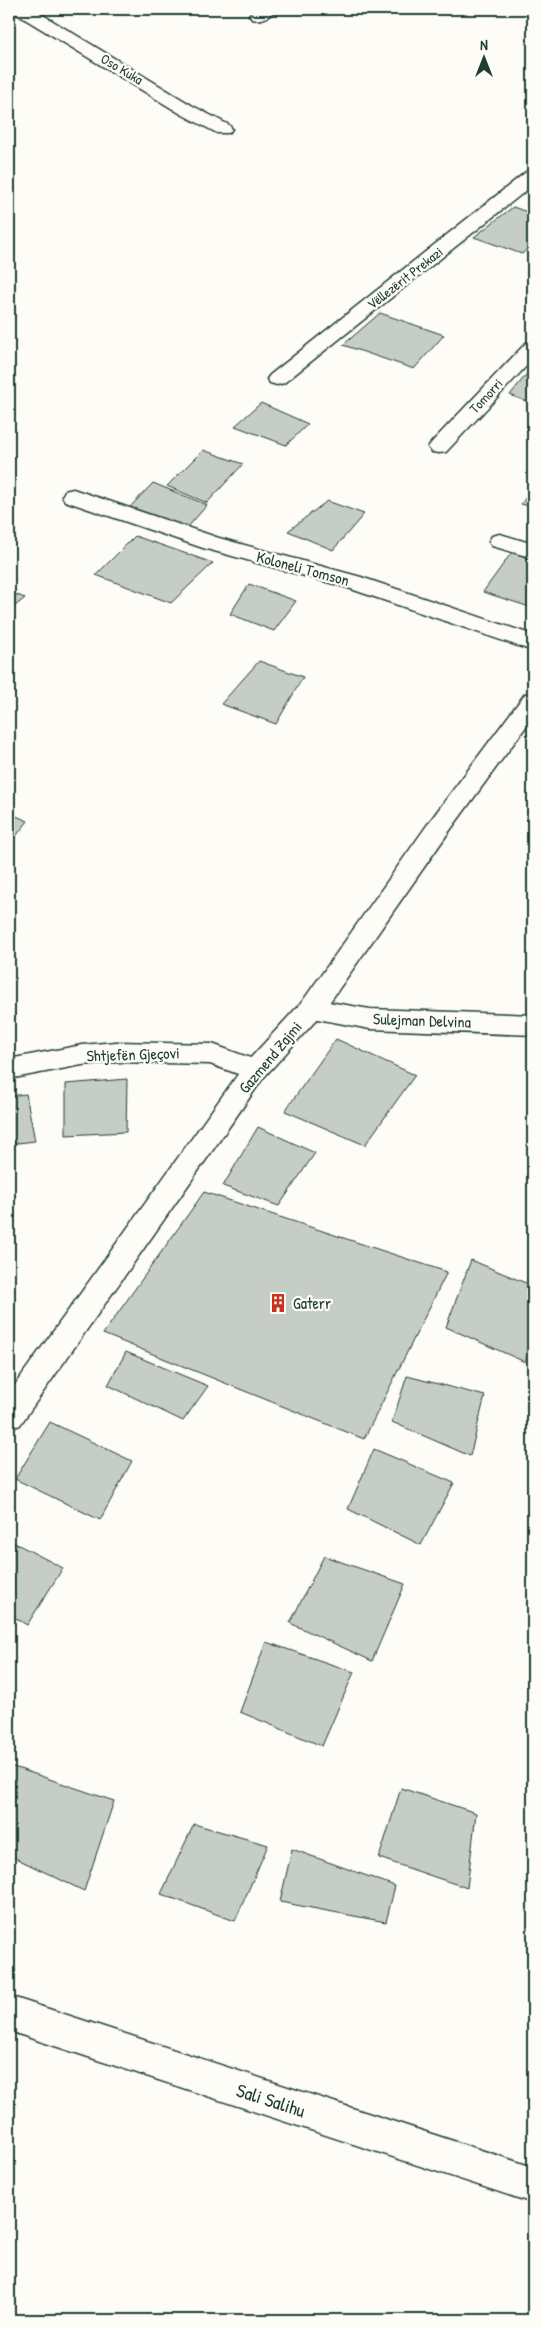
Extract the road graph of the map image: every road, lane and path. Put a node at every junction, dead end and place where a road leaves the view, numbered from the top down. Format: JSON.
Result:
{"nodes":[{"id":1,"x":21,"y":9,"type":"edge"},
{"id":2,"x":223,"y":129,"type":"dead end"},
{"id":3,"x":533,"y":176,"type":"edge"},
{"id":4,"x":533,"y":347,"type":"edge"},
{"id":5,"x":278,"y":380,"type":"dead end"},
{"id":6,"x":439,"y":447,"type":"dead end"},
{"id":7,"x":72,"y":496,"type":"dead end"},
{"id":8,"x":500,"y":540,"type":"dead end"},
{"id":9,"x":533,"y":551,"type":"edge"},
{"id":10,"x":533,"y":643,"type":"edge"},
{"id":11,"x":533,"y":700,"type":"edge"},
{"id":12,"x":311,"y":1009,"type":"junction"},
{"id":13,"x":533,"y":1025,"type":"edge"},
{"id":14,"x":9,"y":1069,"type":"edge"},
{"id":15,"x":255,"y":1070,"type":"junction"},
{"id":16,"x":9,"y":1416,"type":"edge"},
{"id":17,"x":9,"y":2013,"type":"edge"},
{"id":18,"x":533,"y":2185,"type":"edge"}],
"edges":[{"from":1,"to":2,"type":"street","name":"Oso Kuka"},
{"from":3,"to":5,"type":"street","name":"Vëllezërit Prekazi"},
{"from":4,"to":6,"type":"street","name":"Tomorri"},
{"from":7,"to":10,"type":"street","name":"Koloneli Tomson"},
{"from":8,"to":9,"type":"street"},
{"from":11,"to":12,"type":"street","name":"Gazmend Zajmi"},
{"from":12,"to":13,"type":"street","name":"Sulejman Delvina"},
{"from":12,"to":15,"type":"street","name":"Gazmend Zajmi"},
{"from":14,"to":15,"type":"street","name":"Shtjefën Gjeçovi"},
{"from":15,"to":16,"type":"street","name":"Gazmend Zajmi"},
{"from":17,"to":18,"type":"street","name":"Sali Salihu"}]}
